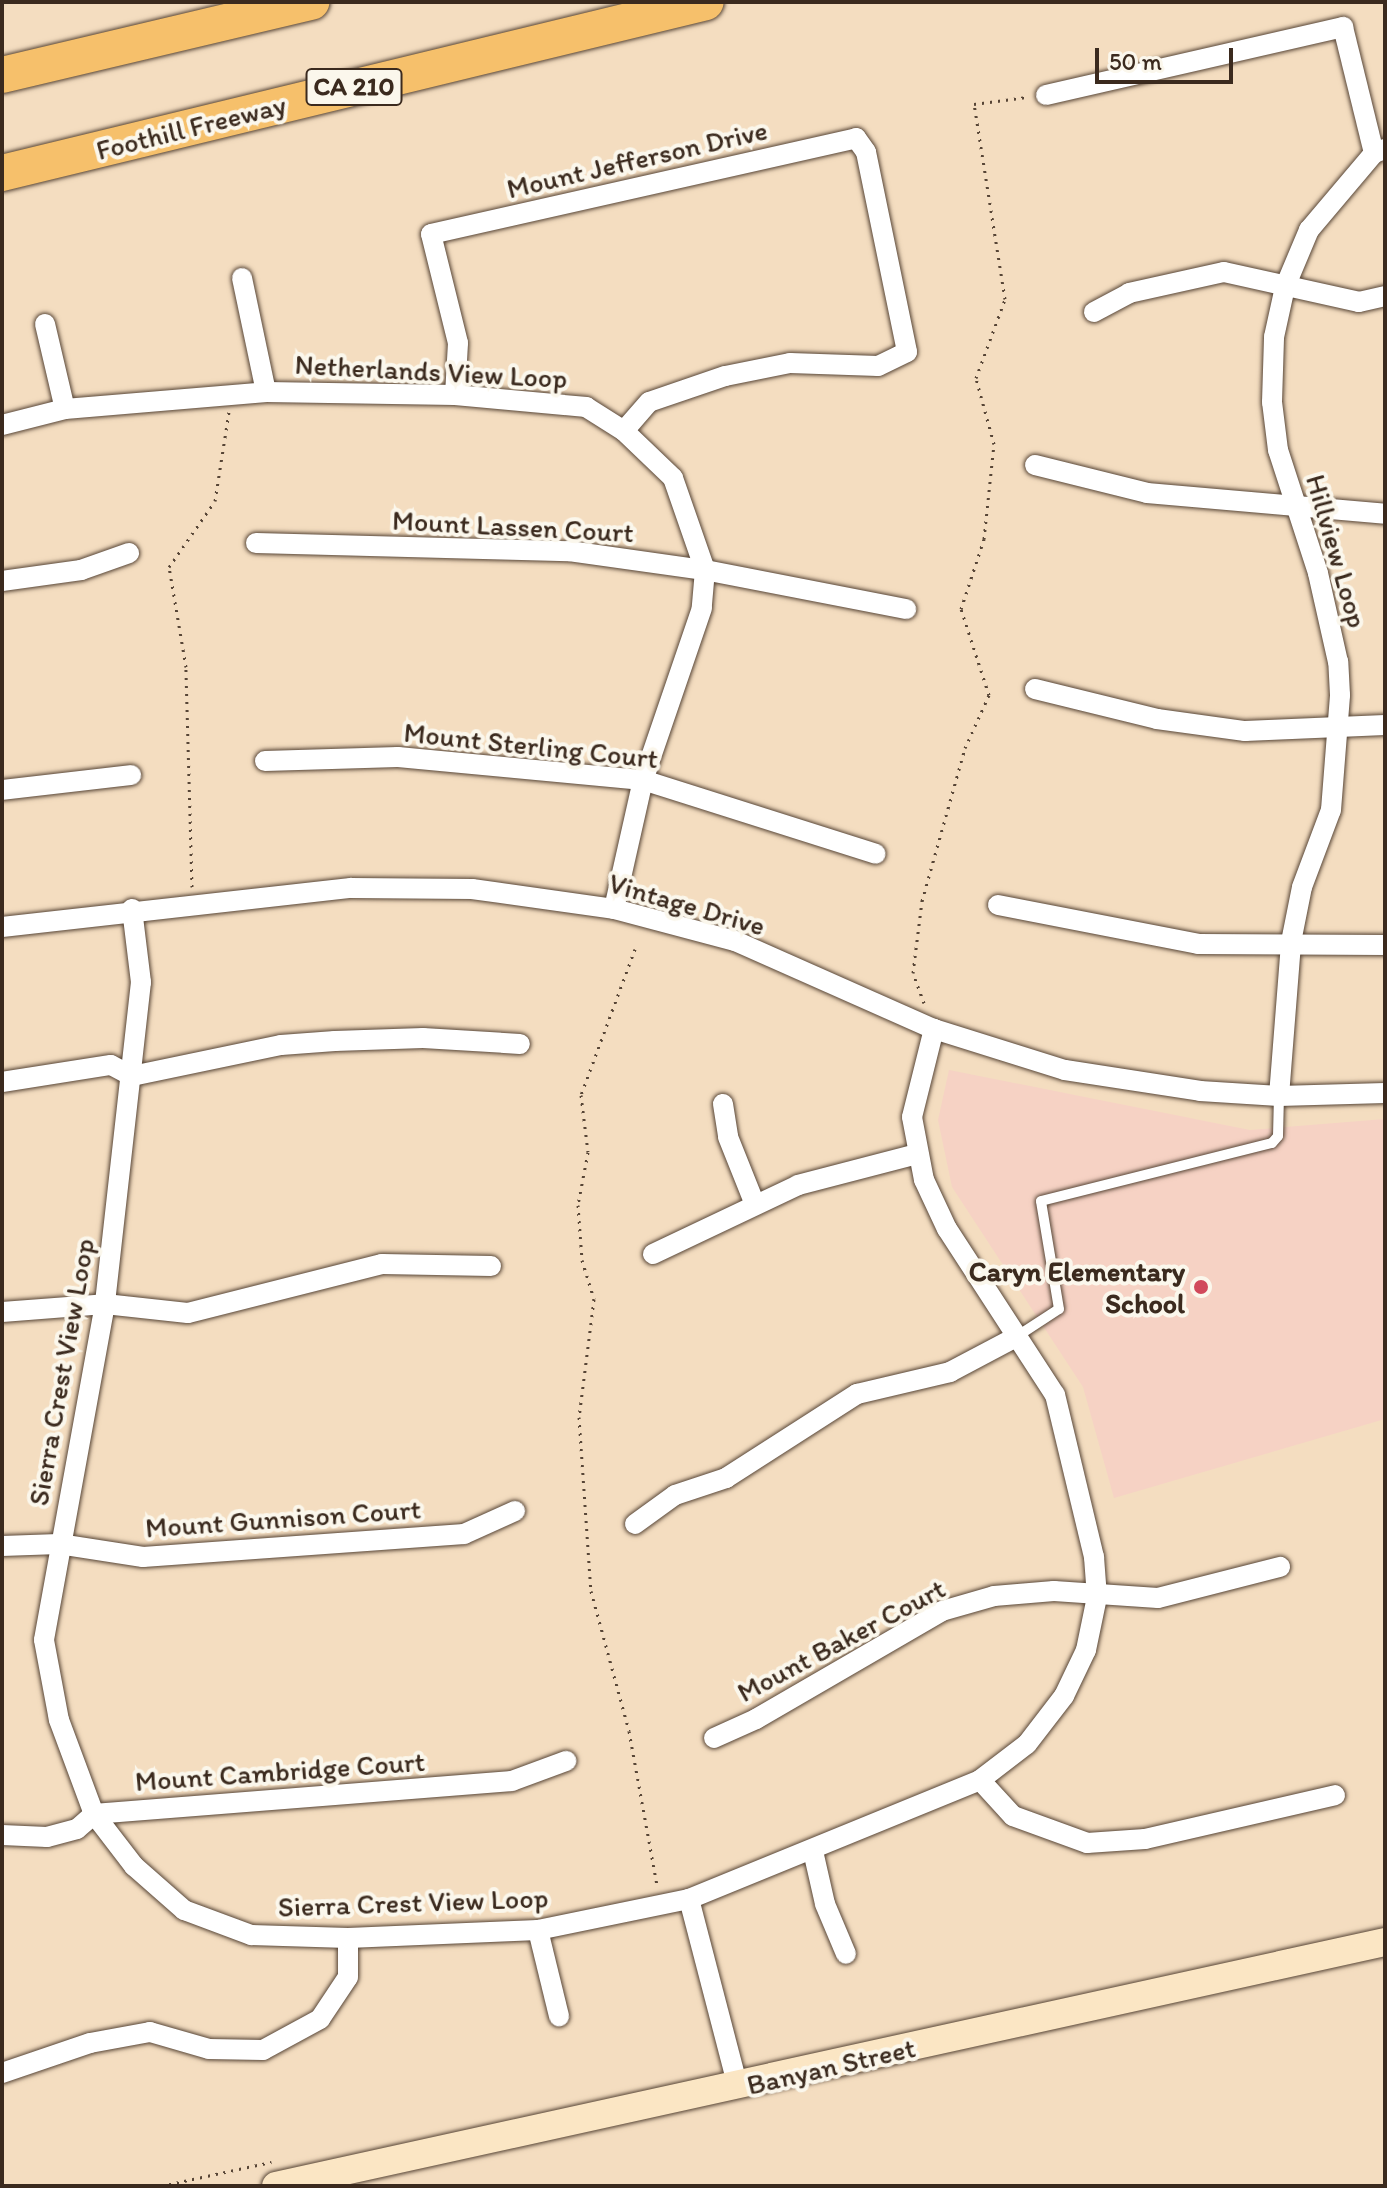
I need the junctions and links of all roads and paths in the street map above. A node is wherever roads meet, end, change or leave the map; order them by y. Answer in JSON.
{"nodes":[{"id":1,"x":312,"y":2,"type":"edge"},
{"id":2,"x":706,"y":2,"type":"edge"},
{"id":3,"x":2,"y":75,"type":"edge"},
{"id":4,"x":1046,"y":95,"type":"joint"},
{"id":5,"x":1379,"y":151,"type":"edge"},
{"id":6,"x":2,"y":173,"type":"edge"},
{"id":7,"x":242,"y":278,"type":"dead end"},
{"id":8,"x":1285,"y":287,"type":"junction"},
{"id":9,"x":1385,"y":296,"type":"edge"},
{"id":10,"x":1094,"y":312,"type":"dead end"},
{"id":11,"x":45,"y":324,"type":"dead end"},
{"id":12,"x":266,"y":392,"type":"junction"},
{"id":13,"x":232,"y":395,"type":"junction"},
{"id":14,"x":455,"y":395,"type":"junction"},
{"id":15,"x":65,"y":409,"type":"junction"},
{"id":16,"x":2,"y":425,"type":"edge"},
{"id":17,"x":624,"y":431,"type":"junction"},
{"id":18,"x":1035,"y":465,"type":"dead end"},
{"id":19,"x":1297,"y":508,"type":"junction"},
{"id":20,"x":1385,"y":514,"type":"edge"},
{"id":21,"x":256,"y":543,"type":"dead end"},
{"id":22,"x":129,"y":553,"type":"dead end"},
{"id":23,"x":705,"y":570,"type":"junction"},
{"id":24,"x":2,"y":581,"type":"edge"},
{"id":25,"x":906,"y":609,"type":"dead end"},
{"id":26,"x":1035,"y":689,"type":"dead end"},
{"id":27,"x":1385,"y":725,"type":"edge"},
{"id":28,"x":1339,"y":726,"type":"junction"},
{"id":29,"x":265,"y":761,"type":"dead end"},
{"id":30,"x":131,"y":775,"type":"dead end"},
{"id":31,"x":643,"y":780,"type":"junction"},
{"id":32,"x":2,"y":790,"type":"edge"},
{"id":33,"x":876,"y":854,"type":"dead end"},
{"id":34,"x":192,"y":903,"type":"junction"},
{"id":35,"x":998,"y":905,"type":"dead end"},
{"id":36,"x":132,"y":909,"type":"junction"},
{"id":37,"x":614,"y":909,"type":"junction"},
{"id":38,"x":2,"y":927,"type":"edge"},
{"id":39,"x":1291,"y":942,"type":"junction"},
{"id":40,"x":1385,"y":945,"type":"edge"},
{"id":41,"x":635,"y":949,"type":"dead end"},
{"id":42,"x":934,"y":1029,"type":"junction"},
{"id":43,"x":520,"y":1044,"type":"dead end"},
{"id":44,"x":132,"y":1076,"type":"junction"},
{"id":45,"x":2,"y":1082,"type":"edge"},
{"id":46,"x":1385,"y":1093,"type":"edge"},
{"id":47,"x":1279,"y":1096,"type":"junction"},
{"id":48,"x":723,"y":1104,"type":"dead end"},
{"id":49,"x":917,"y":1154,"type":"junction"},
{"id":50,"x":754,"y":1202,"type":"junction"},
{"id":51,"x":653,"y":1254,"type":"dead end"},
{"id":52,"x":491,"y":1266,"type":"dead end"},
{"id":53,"x":105,"y":1304,"type":"junction"},
{"id":54,"x":2,"y":1312,"type":"edge"},
{"id":55,"x":1016,"y":1337,"type":"junction"},
{"id":56,"x":515,"y":1511,"type":"dead end"},
{"id":57,"x":635,"y":1524,"type":"dead end"},
{"id":58,"x":59,"y":1544,"type":"junction"},
{"id":59,"x":2,"y":1546,"type":"edge"},
{"id":60,"x":1280,"y":1567,"type":"dead end"},
{"id":61,"x":1097,"y":1597,"type":"junction"},
{"id":62,"x":714,"y":1738,"type":"dead end"},
{"id":63,"x":566,"y":1761,"type":"dead end"},
{"id":64,"x":980,"y":1780,"type":"junction"},
{"id":65,"x":1335,"y":1795,"type":"dead end"},
{"id":66,"x":94,"y":1814,"type":"junction"},
{"id":67,"x":2,"y":1835,"type":"edge"},
{"id":68,"x":813,"y":1851,"type":"junction"},
{"id":69,"x":689,"y":1899,"type":"junction"},
{"id":70,"x":660,"y":1905,"type":"junction"},
{"id":71,"x":538,"y":1930,"type":"junction"},
{"id":72,"x":348,"y":1938,"type":"junction"},
{"id":73,"x":1385,"y":1942,"type":"edge"},
{"id":74,"x":846,"y":1954,"type":"dead end"},
{"id":75,"x":559,"y":2016,"type":"dead end"},
{"id":76,"x":2,"y":2073,"type":"edge"},
{"id":77,"x":738,"y":2087,"type":"junction"},
{"id":78,"x":276,"y":2186,"type":"edge"}],
"edges":[{"from":1,"to":3,"type":"highway"},
{"from":2,"to":6,"type":"highway","name":"Foothill Freeway","number":"CA 210"},
{"from":4,"to":5,"type":"street"},
{"from":4,"to":42,"type":"path"},
{"from":5,"to":8,"type":"street","name":"Hillview Loop"},
{"from":7,"to":12,"type":"street"},
{"from":8,"to":9,"type":"street"},
{"from":8,"to":10,"type":"street"},
{"from":8,"to":19,"type":"street","name":"Hillview Loop"},
{"from":11,"to":15,"type":"street"},
{"from":12,"to":13,"type":"street","name":"Netherlands View Loop"},
{"from":12,"to":14,"type":"street","name":"Netherlands View Loop"},
{"from":13,"to":15,"type":"street","name":"Netherlands View Loop"},
{"from":13,"to":34,"type":"path"},
{"from":14,"to":17,"type":"street","name":"Netherlands View Loop"},
{"from":14,"to":17,"type":"street","name":"Mount Jefferson Drive"},
{"from":15,"to":16,"type":"street","name":"Netherlands View Loop"},
{"from":17,"to":23,"type":"street","name":"Netherlands View Loop"},
{"from":18,"to":19,"type":"street"},
{"from":19,"to":20,"type":"street"},
{"from":19,"to":28,"type":"street","name":"Hillview Loop"},
{"from":21,"to":23,"type":"street","name":"Mount Lassen Court"},
{"from":22,"to":24,"type":"street"},
{"from":23,"to":25,"type":"street","name":"Mount Lassen Court"},
{"from":23,"to":31,"type":"street","name":"Netherlands View Loop"},
{"from":26,"to":28,"type":"street"},
{"from":27,"to":28,"type":"street"},
{"from":28,"to":39,"type":"street","name":"Hillview Loop"},
{"from":29,"to":31,"type":"street","name":"Mount Sterling Court"},
{"from":30,"to":32,"type":"street"},
{"from":31,"to":33,"type":"street","name":"Mount Sterling Court"},
{"from":31,"to":37,"type":"street","name":"Netherlands View Loop"},
{"from":34,"to":36,"type":"street","name":"Vintage Drive"},
{"from":34,"to":37,"type":"street","name":"Vintage Drive"},
{"from":35,"to":39,"type":"street"},
{"from":36,"to":38,"type":"street","name":"Vintage Drive"},
{"from":36,"to":44,"type":"street","name":"Sierra Crest View Loop"},
{"from":37,"to":42,"type":"street","name":"Vintage Drive"},
{"from":39,"to":40,"type":"street"},
{"from":39,"to":47,"type":"street","name":"Hillview Loop"},
{"from":41,"to":70,"type":"path"},
{"from":42,"to":47,"type":"street","name":"Vintage Drive"},
{"from":42,"to":49,"type":"street","name":"Sierra Crest View Loop"},
{"from":43,"to":44,"type":"street"},
{"from":44,"to":45,"type":"street"},
{"from":44,"to":53,"type":"street","name":"Sierra Crest View Loop"},
{"from":46,"to":47,"type":"street","name":"Vintage Drive"},
{"from":47,"to":55,"type":"lane"},
{"from":48,"to":50,"type":"street"},
{"from":49,"to":50,"type":"street"},
{"from":49,"to":55,"type":"street","name":"Sierra Crest View Loop"},
{"from":50,"to":51,"type":"street"},
{"from":52,"to":53,"type":"street"},
{"from":53,"to":54,"type":"street"},
{"from":53,"to":58,"type":"street","name":"Sierra Crest View Loop"},
{"from":55,"to":57,"type":"street"},
{"from":55,"to":61,"type":"street","name":"Sierra Crest View Loop"},
{"from":56,"to":58,"type":"street","name":"Mount Gunnison Court"},
{"from":58,"to":59,"type":"street","name":"Mount Gunnison Court"},
{"from":58,"to":66,"type":"street","name":"Sierra Crest View Loop"},
{"from":60,"to":61,"type":"street","name":"Mount Baker Court"},
{"from":61,"to":62,"type":"street","name":"Mount Baker Court"},
{"from":61,"to":64,"type":"street","name":"Sierra Crest View Loop"},
{"from":63,"to":66,"type":"street","name":"Mount Cambridge Court"},
{"from":64,"to":65,"type":"street"},
{"from":64,"to":68,"type":"street","name":"Sierra Crest View Loop"},
{"from":66,"to":67,"type":"street","name":"Mount Cambridge Court"},
{"from":66,"to":72,"type":"street","name":"Sierra Crest View Loop"},
{"from":68,"to":69,"type":"street","name":"Sierra Crest View Loop"},
{"from":68,"to":74,"type":"street"},
{"from":69,"to":70,"type":"street","name":"Sierra Crest View Loop"},
{"from":69,"to":77,"type":"street"},
{"from":70,"to":71,"type":"street","name":"Sierra Crest View Loop"},
{"from":71,"to":72,"type":"street","name":"Sierra Crest View Loop"},
{"from":71,"to":75,"type":"street"},
{"from":72,"to":76,"type":"street"},
{"from":73,"to":77,"type":"main road","name":"Banyan Street"},
{"from":77,"to":78,"type":"main road","name":"Banyan Street"}]}
